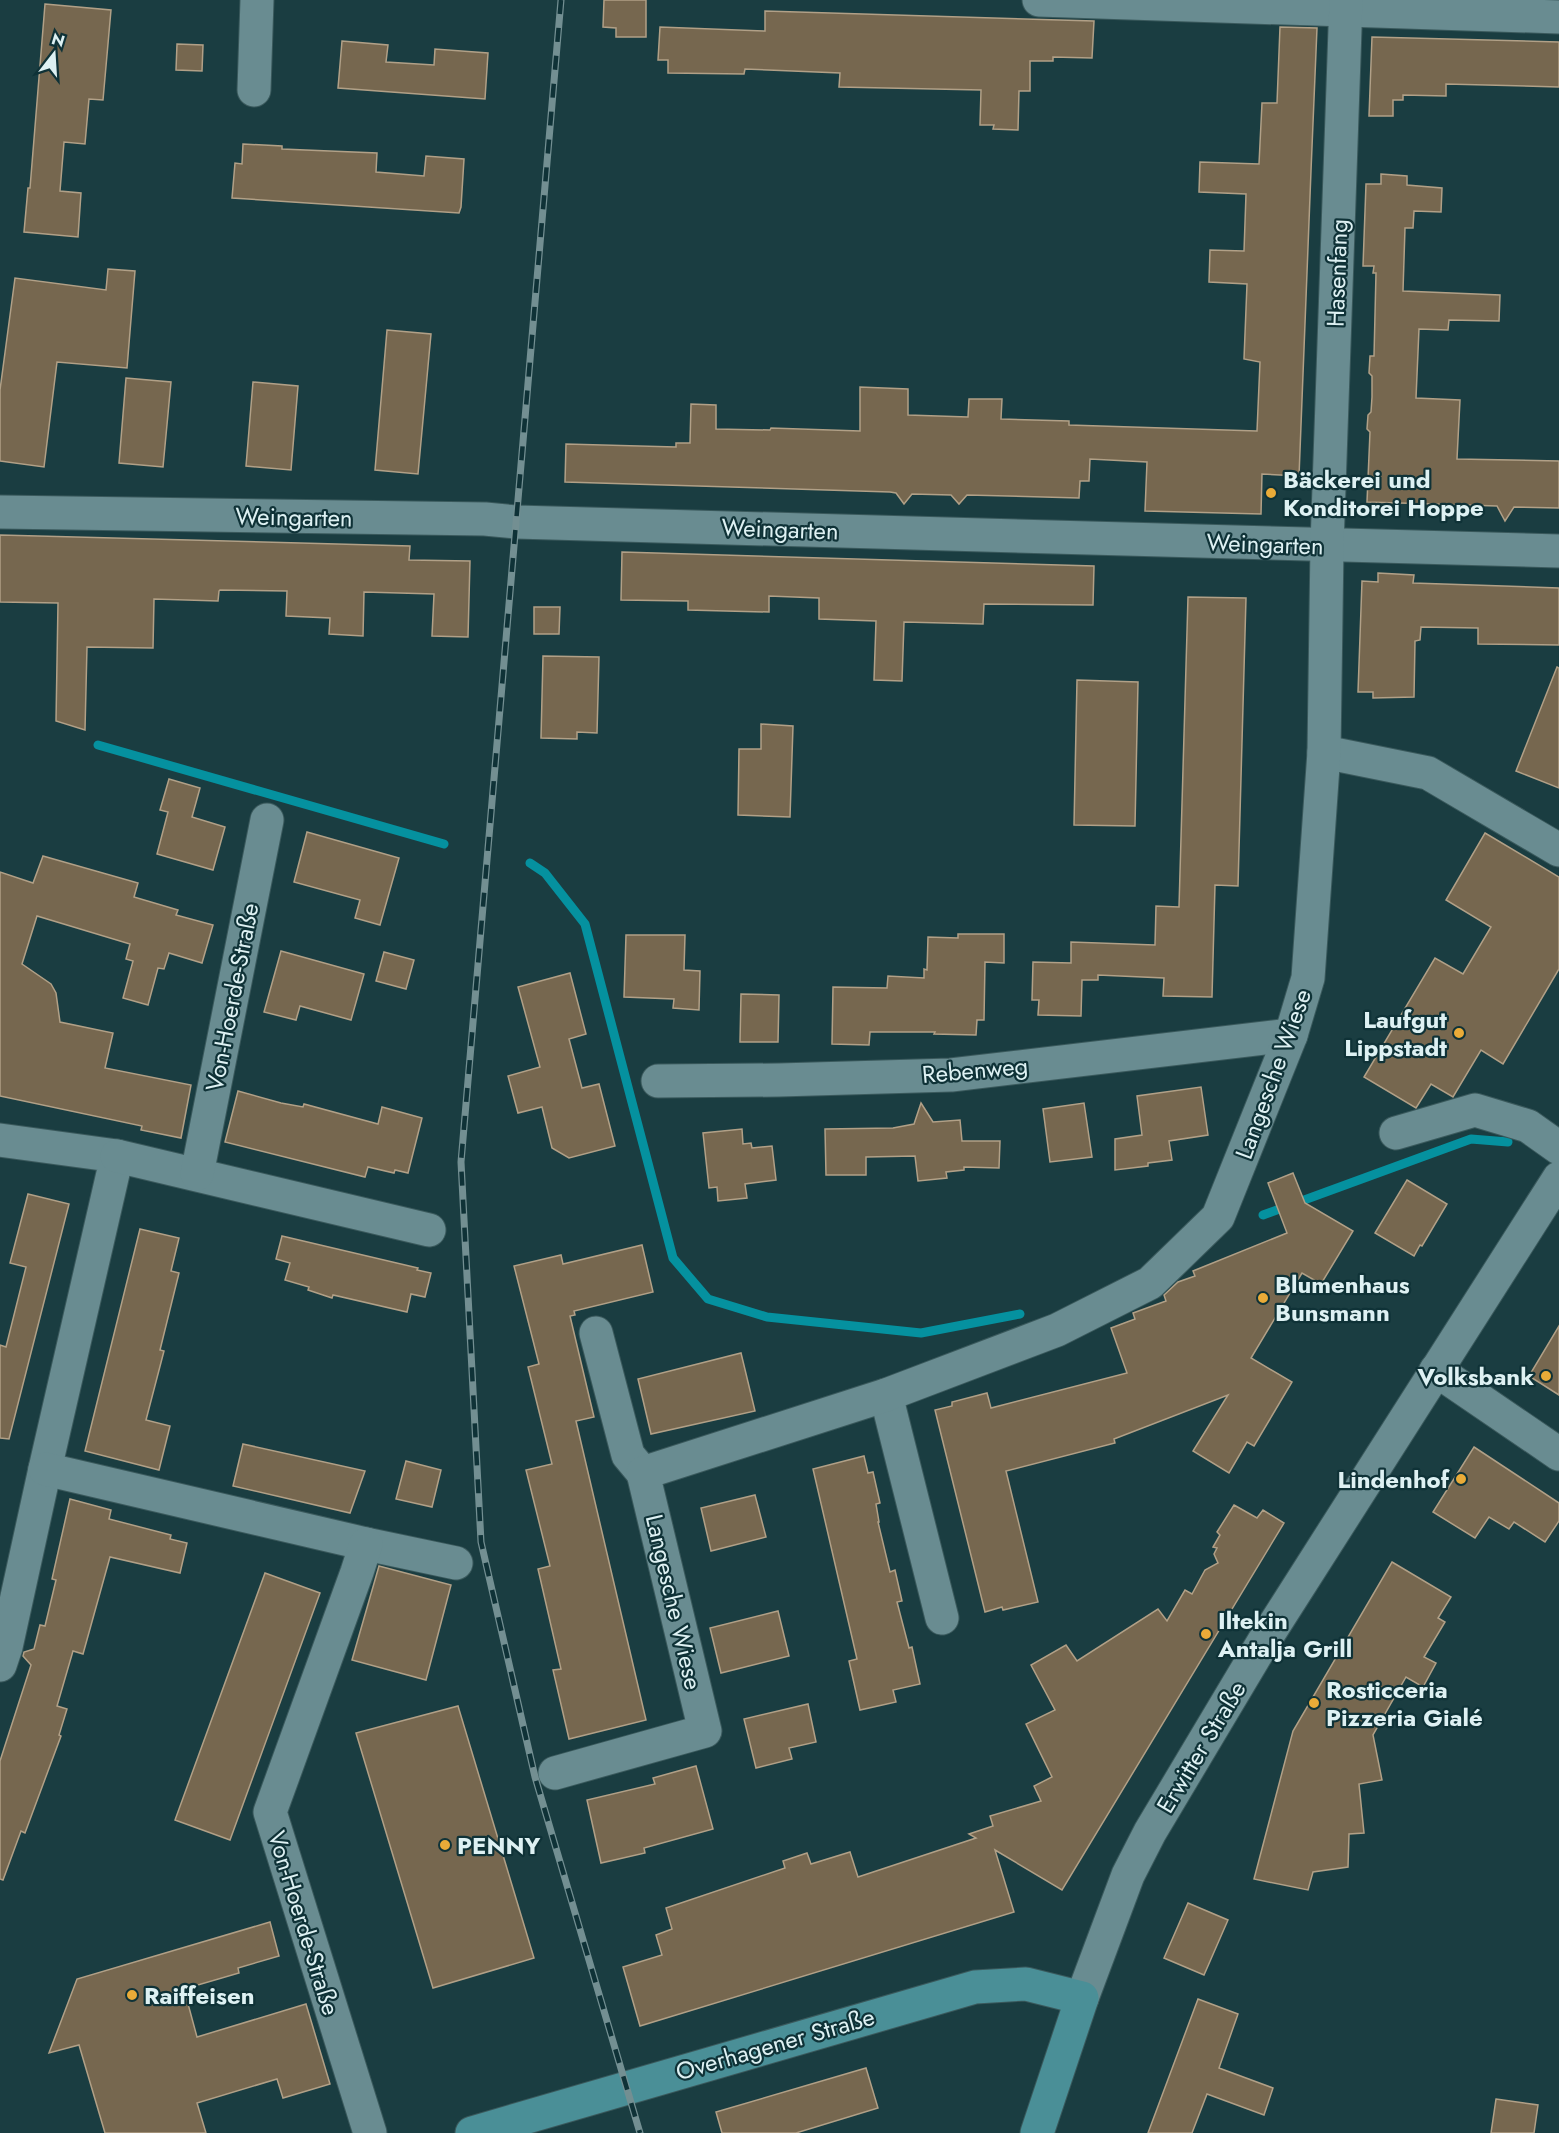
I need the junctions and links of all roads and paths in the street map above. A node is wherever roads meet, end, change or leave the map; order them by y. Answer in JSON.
{"nodes":[{"id":1,"x":257,"y":0,"type":"edge"},
{"id":2,"x":1039,"y":0,"type":"edge"},
{"id":3,"x":1346,"y":5,"type":"edge"},
{"id":4,"x":1559,"y":17,"type":"edge"},
{"id":5,"x":254,"y":90,"type":"dead end"},
{"id":6,"x":0,"y":512,"type":"edge"},
{"id":7,"x":1327,"y":545,"type":"junction"},
{"id":8,"x":1559,"y":551,"type":"edge"},
{"id":9,"x":1324,"y":752,"type":"junction"},
{"id":10,"x":267,"y":820,"type":"dead end"},
{"id":11,"x":1559,"y":850,"type":"edge"},
{"id":12,"x":1291,"y":1035,"type":"junction"},
{"id":13,"x":658,"y":1081,"type":"dead end"},
{"id":14,"x":1396,"y":1133,"type":"dead end"},
{"id":15,"x":0,"y":1140,"type":"edge"},
{"id":16,"x":1559,"y":1148,"type":"edge"},
{"id":17,"x":117,"y":1156,"type":"junction"},
{"id":18,"x":197,"y":1174,"type":"junction"},
{"id":19,"x":1559,"y":1178,"type":"edge"},
{"id":20,"x":429,"y":1230,"type":"dead end"},
{"id":21,"x":596,"y":1333,"type":"dead end"},
{"id":22,"x":1437,"y":1370,"type":"junction"},
{"id":23,"x":886,"y":1395,"type":"junction"},
{"id":24,"x":1559,"y":1454,"type":"edge"},
{"id":25,"x":45,"y":1469,"type":"junction"},
{"id":26,"x":643,"y":1473,"type":"junction"},
{"id":27,"x":366,"y":1544,"type":"junction"},
{"id":28,"x":456,"y":1563,"type":"dead end"},
{"id":29,"x":942,"y":1618,"type":"dead end"},
{"id":30,"x":0,"y":1665,"type":"edge"},
{"id":31,"x":555,"y":1773,"type":"dead end"},
{"id":32,"x":1082,"y":1998,"type":"junction"},
{"id":33,"x":370,"y":2133,"type":"edge"},
{"id":34,"x":472,"y":2133,"type":"edge"},
{"id":35,"x":1037,"y":2133,"type":"edge"}],
"edges":[{"from":1,"to":5,"type":"street"},
{"from":2,"to":3,"type":"street"},
{"from":3,"to":4,"type":"street"},
{"from":3,"to":7,"type":"street","name":"Hasenfang"},
{"from":6,"to":7,"type":"street","name":"Weingarten"},
{"from":7,"to":8,"type":"street","name":"Weingarten"},
{"from":7,"to":9,"type":"street","name":"Langesche Wiese"},
{"from":9,"to":11,"type":"street"},
{"from":9,"to":12,"type":"street","name":"Langesche Wiese"},
{"from":10,"to":18,"type":"street","name":"Von-Hoerde-Straße"},
{"from":12,"to":13,"type":"street","name":"Rebenweg"},
{"from":12,"to":23,"type":"street","name":"Langesche Wiese"},
{"from":14,"to":16,"type":"street"},
{"from":15,"to":17,"type":"street"},
{"from":17,"to":18,"type":"street"},
{"from":17,"to":25,"type":"street"},
{"from":18,"to":20,"type":"street"},
{"from":19,"to":22,"type":"street","name":"Erwitter Straße"},
{"from":21,"to":26,"type":"street","name":"Langesche Wiese"},
{"from":22,"to":24,"type":"street"},
{"from":22,"to":32,"type":"street","name":"Erwitter Straße"},
{"from":23,"to":26,"type":"street","name":"Langesche Wiese"},
{"from":23,"to":29,"type":"street"},
{"from":25,"to":27,"type":"street"},
{"from":25,"to":30,"type":"street"},
{"from":26,"to":31,"type":"street","name":"Langesche Wiese"},
{"from":27,"to":28,"type":"street"},
{"from":27,"to":33,"type":"street","name":"Von-Hoerde-Straße"},
{"from":32,"to":34,"type":"main road","name":"Overhagener Straße"},
{"from":32,"to":35,"type":"main road","name":"Erwitter Straße"}]}
